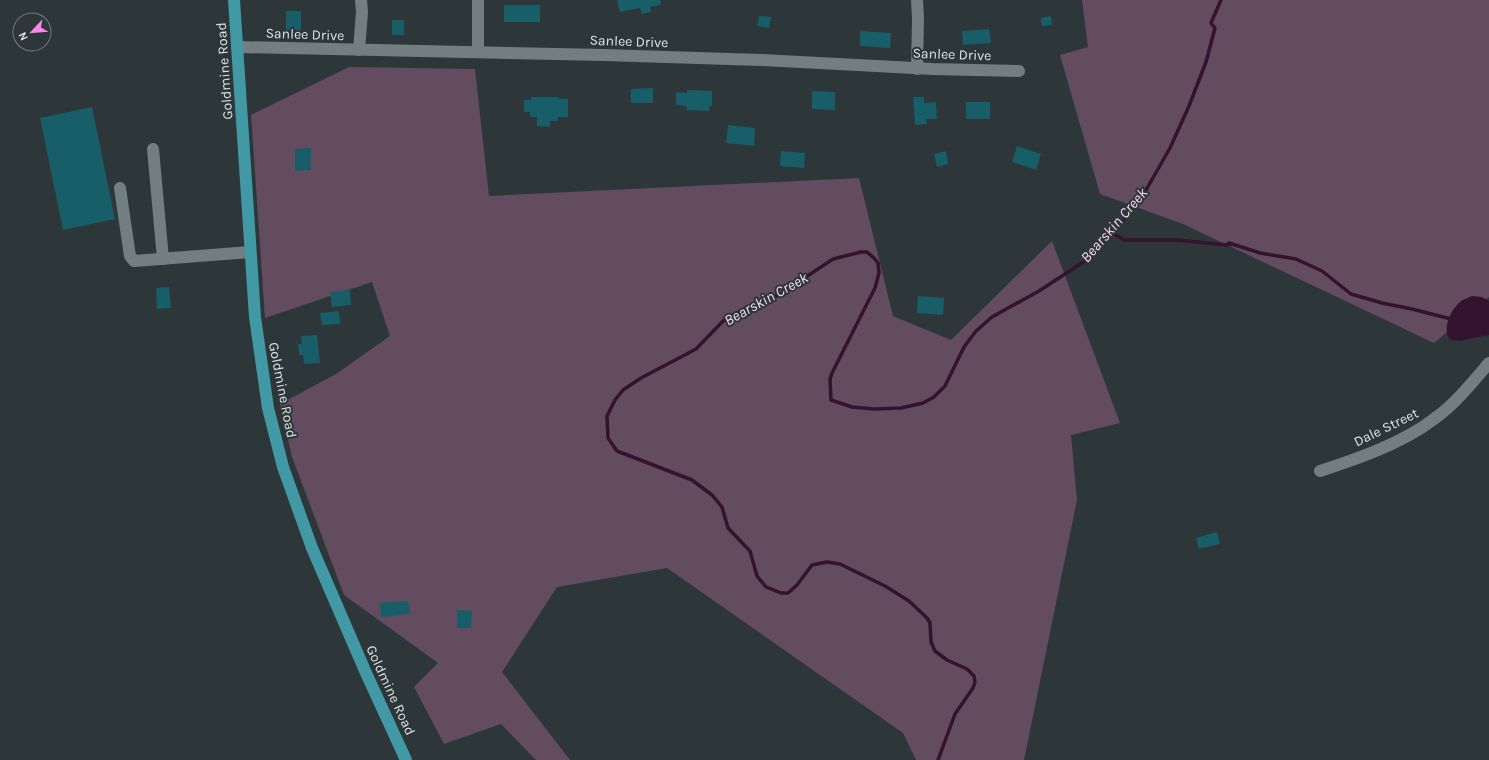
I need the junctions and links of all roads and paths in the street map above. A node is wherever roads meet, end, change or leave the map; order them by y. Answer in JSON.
{"nodes":[{"id":1,"x":234,"y":0,"type":"edge"},
{"id":2,"x":361,"y":0,"type":"edge"},
{"id":3,"x":478,"y":0,"type":"edge"},
{"id":4,"x":917,"y":0,"type":"edge"},
{"id":5,"x":237,"y":47,"type":"junction"},
{"id":6,"x":359,"y":50,"type":"junction"},
{"id":7,"x":478,"y":52,"type":"junction"},
{"id":8,"x":917,"y":69,"type":"junction"},
{"id":9,"x":1019,"y":71,"type":"dead end"},
{"id":10,"x":153,"y":149,"type":"dead end"},
{"id":11,"x":120,"y":188,"type":"dead end"},
{"id":12,"x":250,"y":252,"type":"junction"},
{"id":13,"x":163,"y":259,"type":"junction"},
{"id":14,"x":1489,"y":363,"type":"edge"},
{"id":15,"x":1320,"y":471,"type":"dead end"},
{"id":16,"x":406,"y":760,"type":"edge"}],
"edges":[{"from":1,"to":5,"type":"main road","name":"Goldmine Road"},
{"from":2,"to":6,"type":"street"},
{"from":3,"to":7,"type":"street"},
{"from":4,"to":8,"type":"street"},
{"from":5,"to":6,"type":"street","name":"Sanlee Drive"},
{"from":5,"to":12,"type":"main road","name":"Goldmine Road"},
{"from":6,"to":7,"type":"street","name":"Sanlee Drive"},
{"from":7,"to":8,"type":"street","name":"Sanlee Drive"},
{"from":8,"to":9,"type":"street","name":"Sanlee Drive"},
{"from":10,"to":13,"type":"street"},
{"from":11,"to":13,"type":"street"},
{"from":12,"to":13,"type":"street"},
{"from":12,"to":16,"type":"main road","name":"Goldmine Road"},
{"from":14,"to":15,"type":"street","name":"Dale Street"}]}
